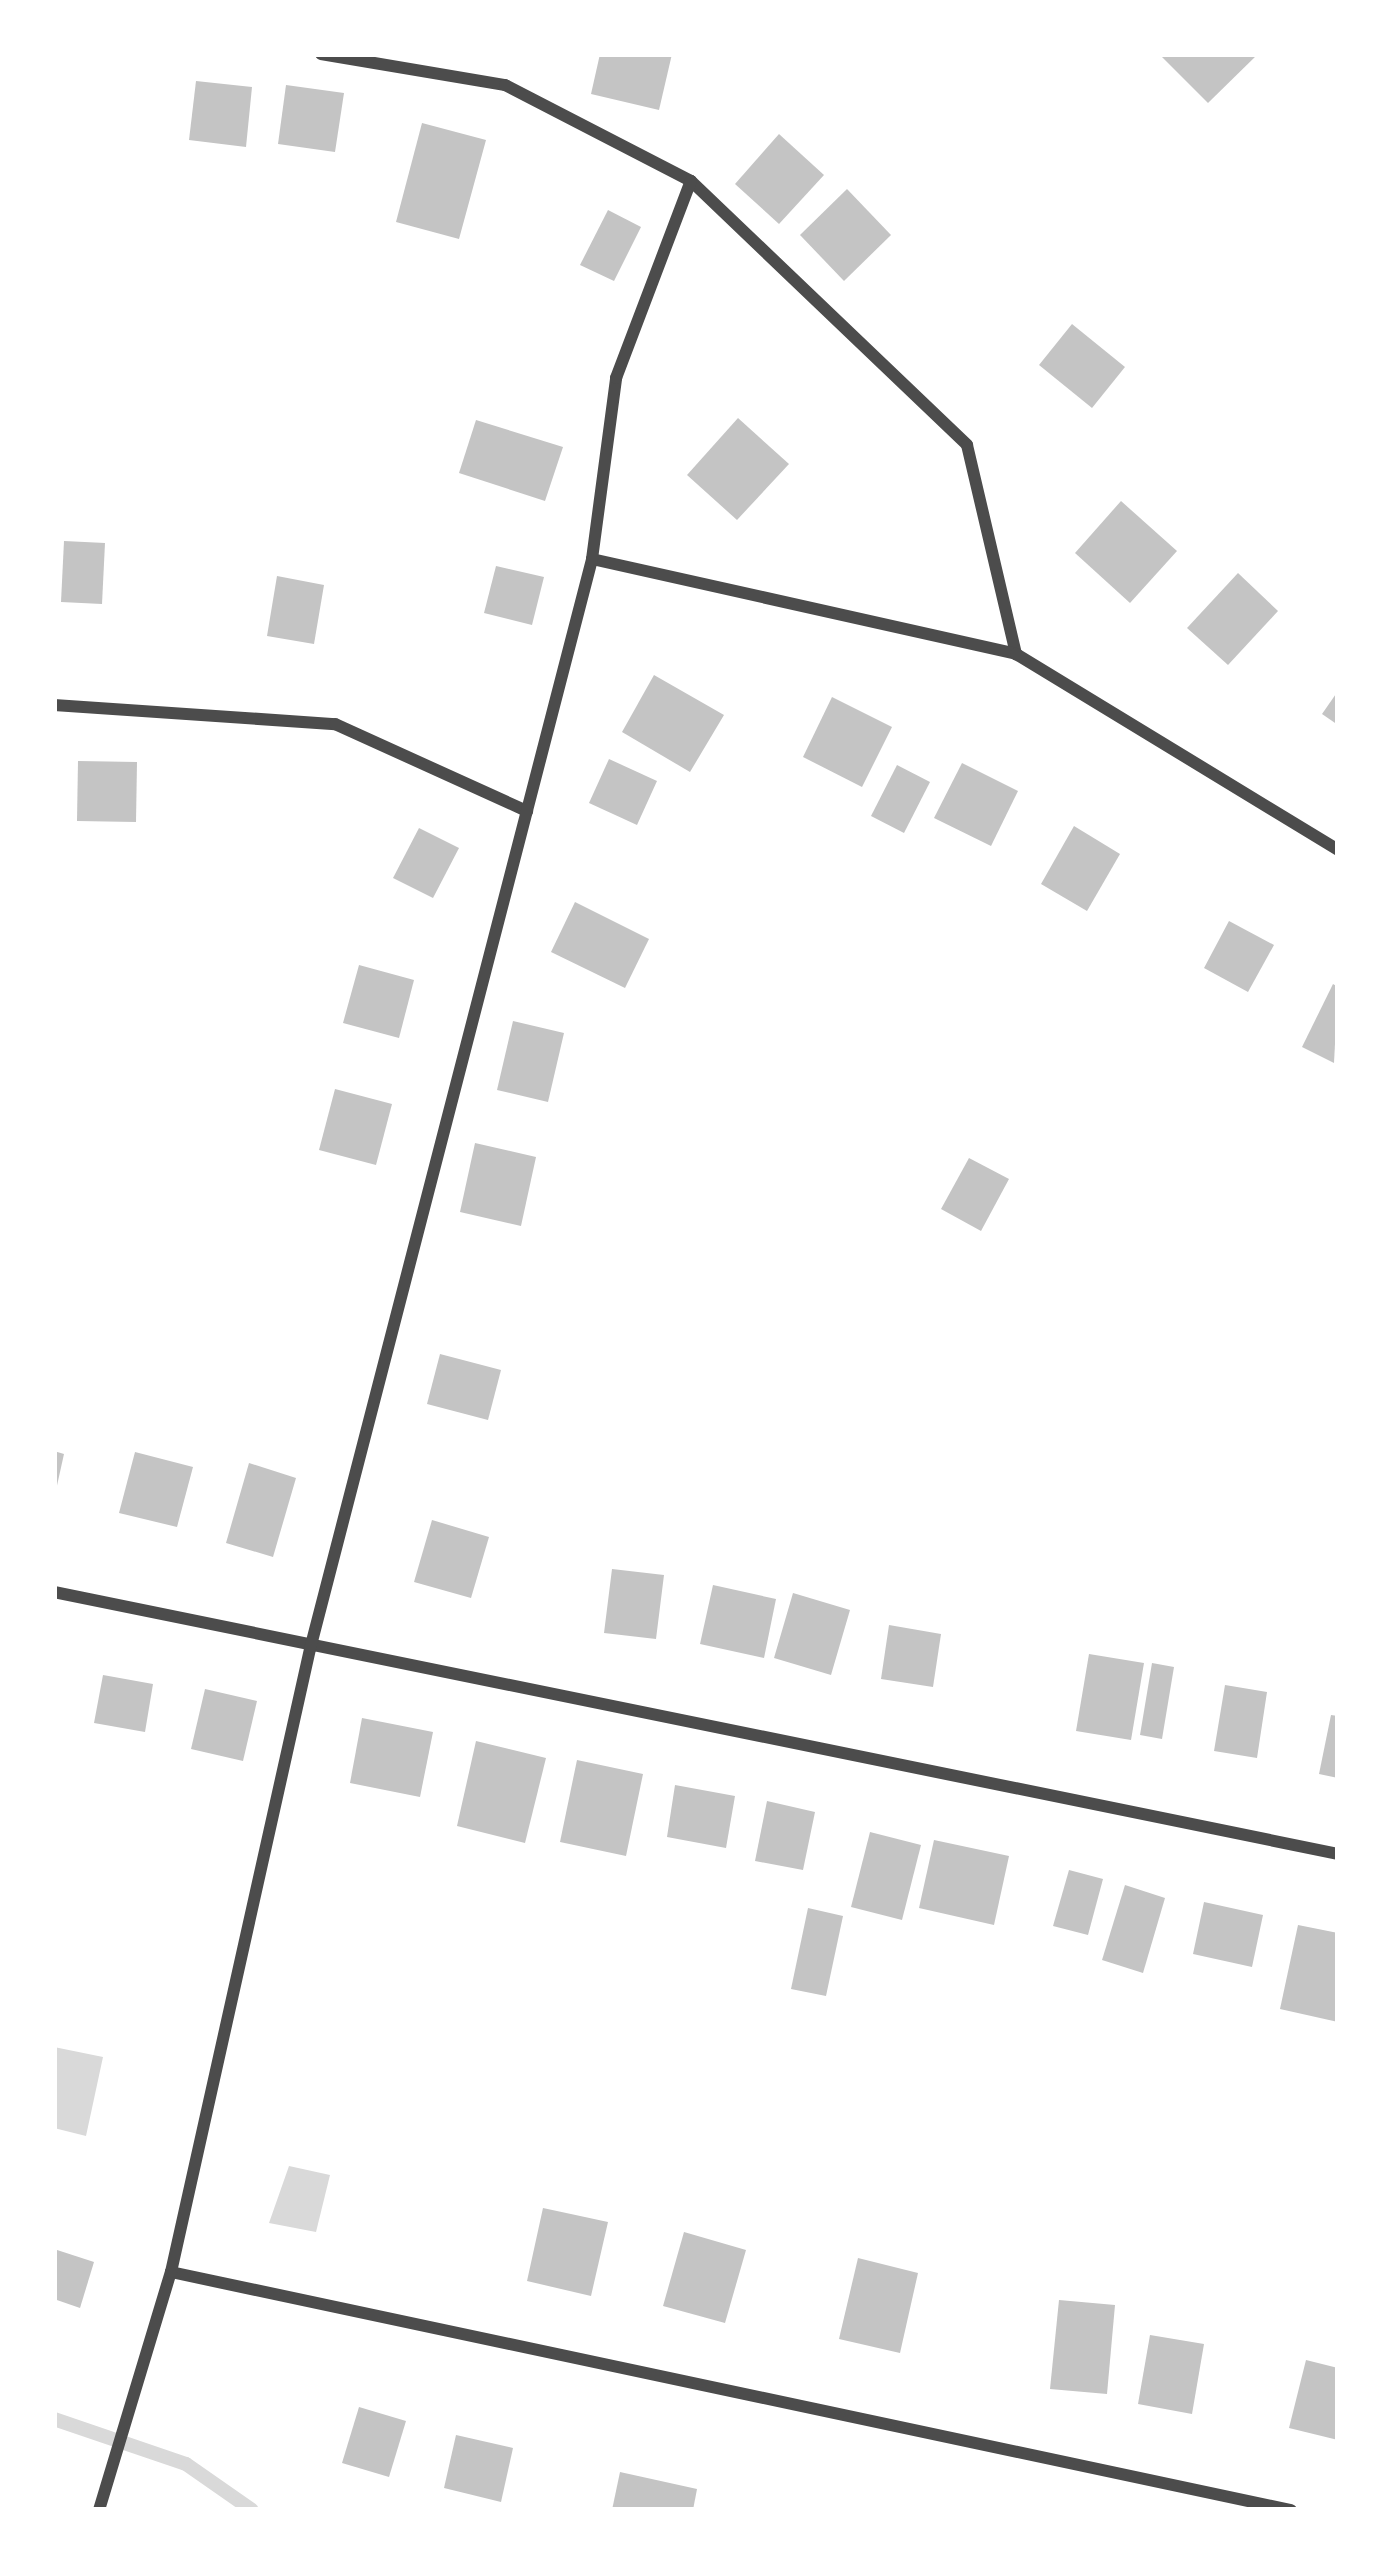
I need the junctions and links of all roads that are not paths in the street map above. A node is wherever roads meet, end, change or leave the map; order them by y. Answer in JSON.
{"nodes":[{"id":1,"x":321,"y":54,"type":"edge"},
{"id":2,"x":691,"y":181,"type":"junction"},
{"id":3,"x":592,"y":559,"type":"junction"},
{"id":4,"x":1016,"y":654,"type":"junction"},
{"id":5,"x":54,"y":705,"type":"edge"},
{"id":6,"x":527,"y":811,"type":"junction"},
{"id":7,"x":1338,"y":850,"type":"edge"},
{"id":8,"x":54,"y":1592,"type":"edge"},
{"id":9,"x":310,"y":1649,"type":"junction"},
{"id":10,"x":1338,"y":1854,"type":"edge"},
{"id":11,"x":172,"y":2272,"type":"junction"},
{"id":12,"x":99,"y":2510,"type":"edge"},
{"id":13,"x":1291,"y":2510,"type":"edge"}],
"edges":[{"from":1,"to":2,"type":"street"},
{"from":2,"to":3,"type":"street"},
{"from":2,"to":4,"type":"street"},
{"from":3,"to":4,"type":"street"},
{"from":3,"to":6,"type":"street"},
{"from":4,"to":7,"type":"street"},
{"from":5,"to":6,"type":"street"},
{"from":6,"to":9,"type":"street"},
{"from":8,"to":9,"type":"street"},
{"from":9,"to":10,"type":"street"},
{"from":9,"to":11,"type":"street"},
{"from":11,"to":12,"type":"street"},
{"from":11,"to":13,"type":"street"}]}
